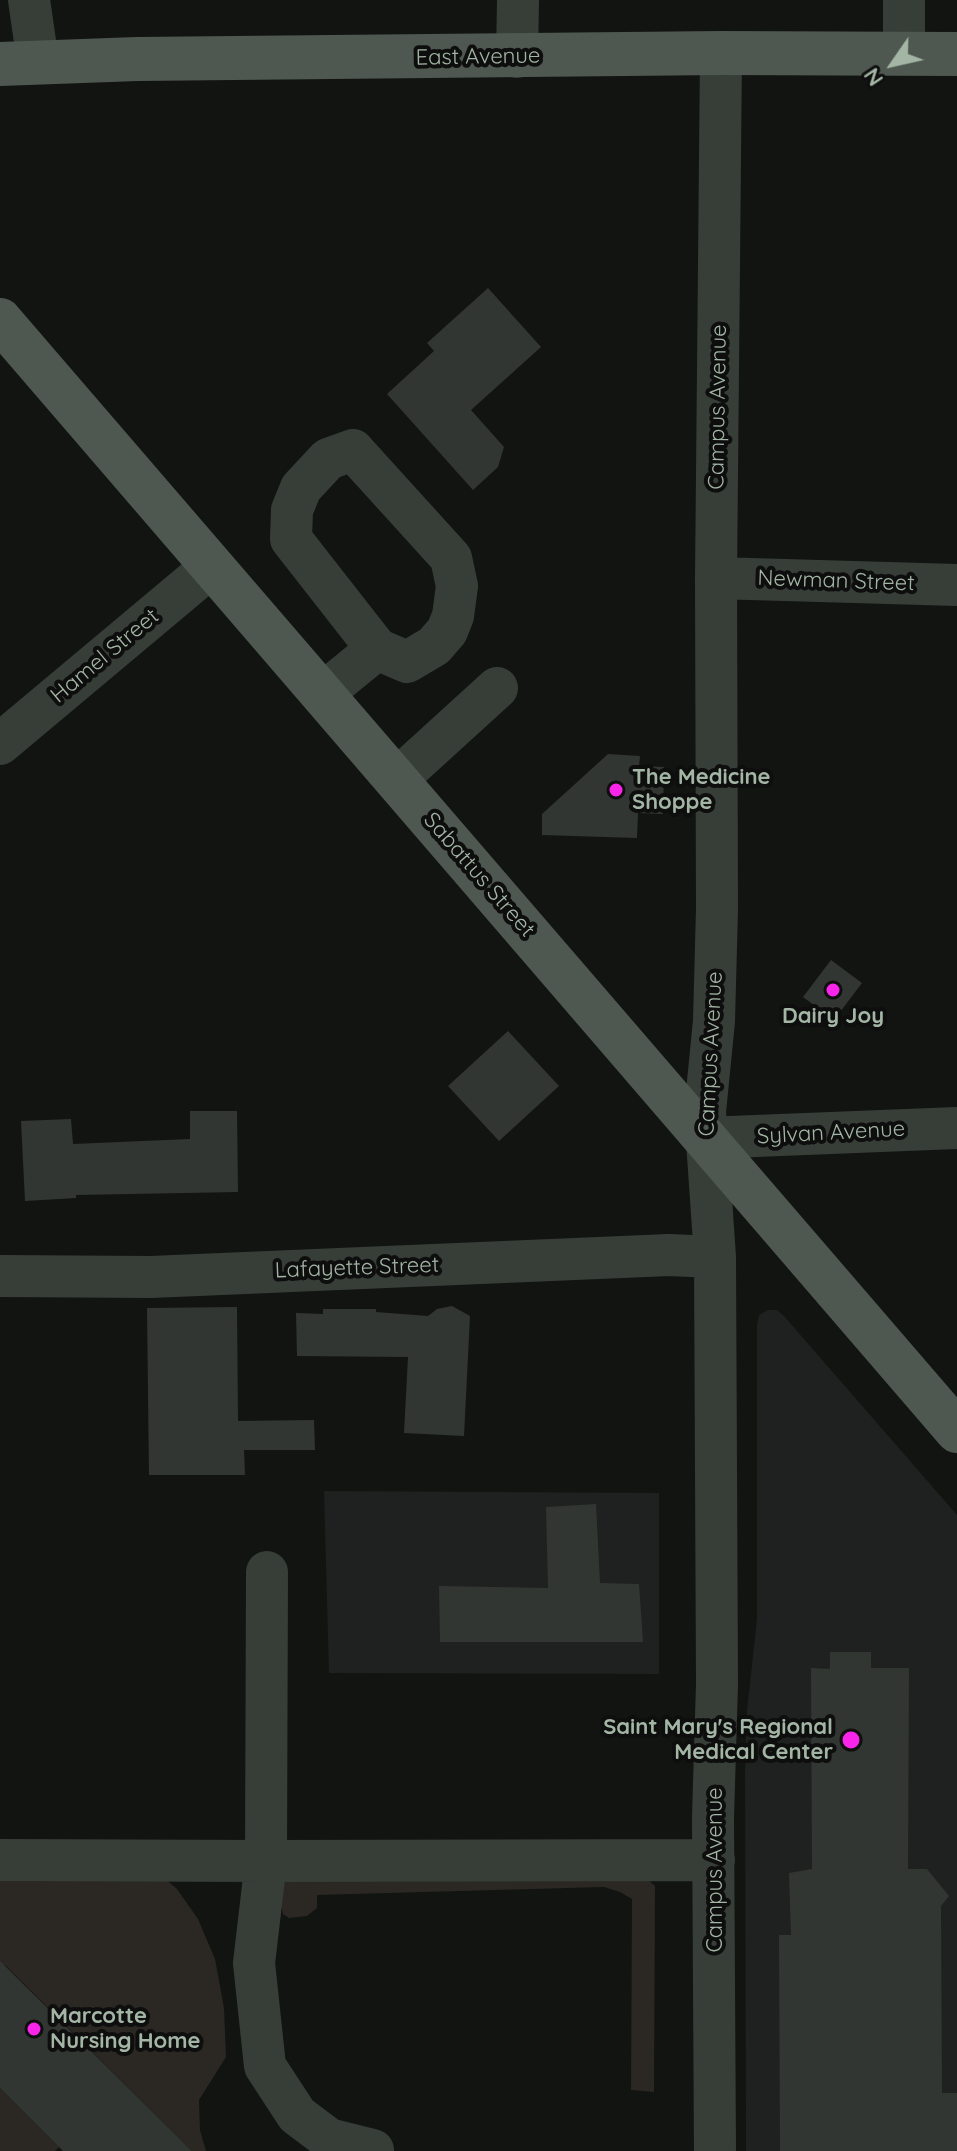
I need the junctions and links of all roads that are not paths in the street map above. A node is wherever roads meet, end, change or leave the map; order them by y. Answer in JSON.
{"nodes":[{"id":1,"x":29,"y":0,"type":"edge"},
{"id":2,"x":518,"y":0,"type":"edge"},
{"id":3,"x":904,"y":0,"type":"edge"},
{"id":4,"x":721,"y":53,"type":"junction"},
{"id":5,"x":904,"y":54,"type":"junction"},
{"id":6,"x":957,"y":54,"type":"edge"},
{"id":7,"x":517,"y":57,"type":"junction"},
{"id":8,"x":19,"y":63,"type":"edge"},
{"id":9,"x":0,"y":320,"type":"edge"},
{"id":10,"x":211,"y":567,"type":"junction"},
{"id":11,"x":716,"y":578,"type":"junction"},
{"id":12,"x":957,"y":585,"type":"edge"},
{"id":13,"x":392,"y":655,"type":"junction"},
{"id":14,"x":497,"y":688,"type":"dead end"},
{"id":15,"x":322,"y":694,"type":"junction"},
{"id":16,"x":0,"y":744,"type":"edge"},
{"id":17,"x":396,"y":780,"type":"junction"},
{"id":18,"x":957,"y":1128,"type":"edge"},
{"id":19,"x":705,"y":1138,"type":"junction"},
{"id":20,"x":715,"y":1257,"type":"junction"},
{"id":21,"x":0,"y":1276,"type":"edge"},
{"id":22,"x":957,"y":1431,"type":"edge"},
{"id":23,"x":267,"y":1572,"type":"dead end"},
{"id":24,"x":0,"y":1860,"type":"edge"},
{"id":25,"x":714,"y":1860,"type":"junction"},
{"id":26,"x":266,"y":1861,"type":"junction"},
{"id":27,"x":373,"y":2150,"type":"edge"},
{"id":28,"x":715,"y":2151,"type":"edge"}],
"edges":[{"from":1,"to":8,"type":"street"},
{"from":2,"to":7,"type":"street"},
{"from":3,"to":5,"type":"street"},
{"from":4,"to":5,"type":"main road","name":"East Avenue"},
{"from":4,"to":7,"type":"main road","name":"East Avenue"},
{"from":4,"to":11,"type":"street","name":"Campus Avenue"},
{"from":5,"to":6,"type":"main road","name":"East Avenue"},
{"from":7,"to":8,"type":"main road","name":"East Avenue"},
{"from":9,"to":10,"type":"main road","name":"Sabattus Street"},
{"from":10,"to":15,"type":"main road","name":"Sabattus Street"},
{"from":10,"to":16,"type":"street","name":"Hamel Street"},
{"from":11,"to":12,"type":"street","name":"Newman Street"},
{"from":11,"to":19,"type":"street","name":"Campus Avenue"},
{"from":13,"to":13,"type":"street"},
{"from":13,"to":15,"type":"street"},
{"from":14,"to":17,"type":"street"},
{"from":15,"to":17,"type":"main road","name":"Sabattus Street"},
{"from":17,"to":19,"type":"main road","name":"Sabattus Street"},
{"from":18,"to":19,"type":"street","name":"Sylvan Avenue"},
{"from":19,"to":20,"type":"street","name":"Campus Avenue"},
{"from":19,"to":22,"type":"main road","name":"Sabattus Street"},
{"from":20,"to":21,"type":"street","name":"Lafayette Street"},
{"from":20,"to":25,"type":"street","name":"Campus Avenue"},
{"from":23,"to":26,"type":"street"},
{"from":24,"to":26,"type":"street"},
{"from":25,"to":26,"type":"street"},
{"from":25,"to":28,"type":"street","name":"Campus Avenue"},
{"from":26,"to":27,"type":"street"}]}
